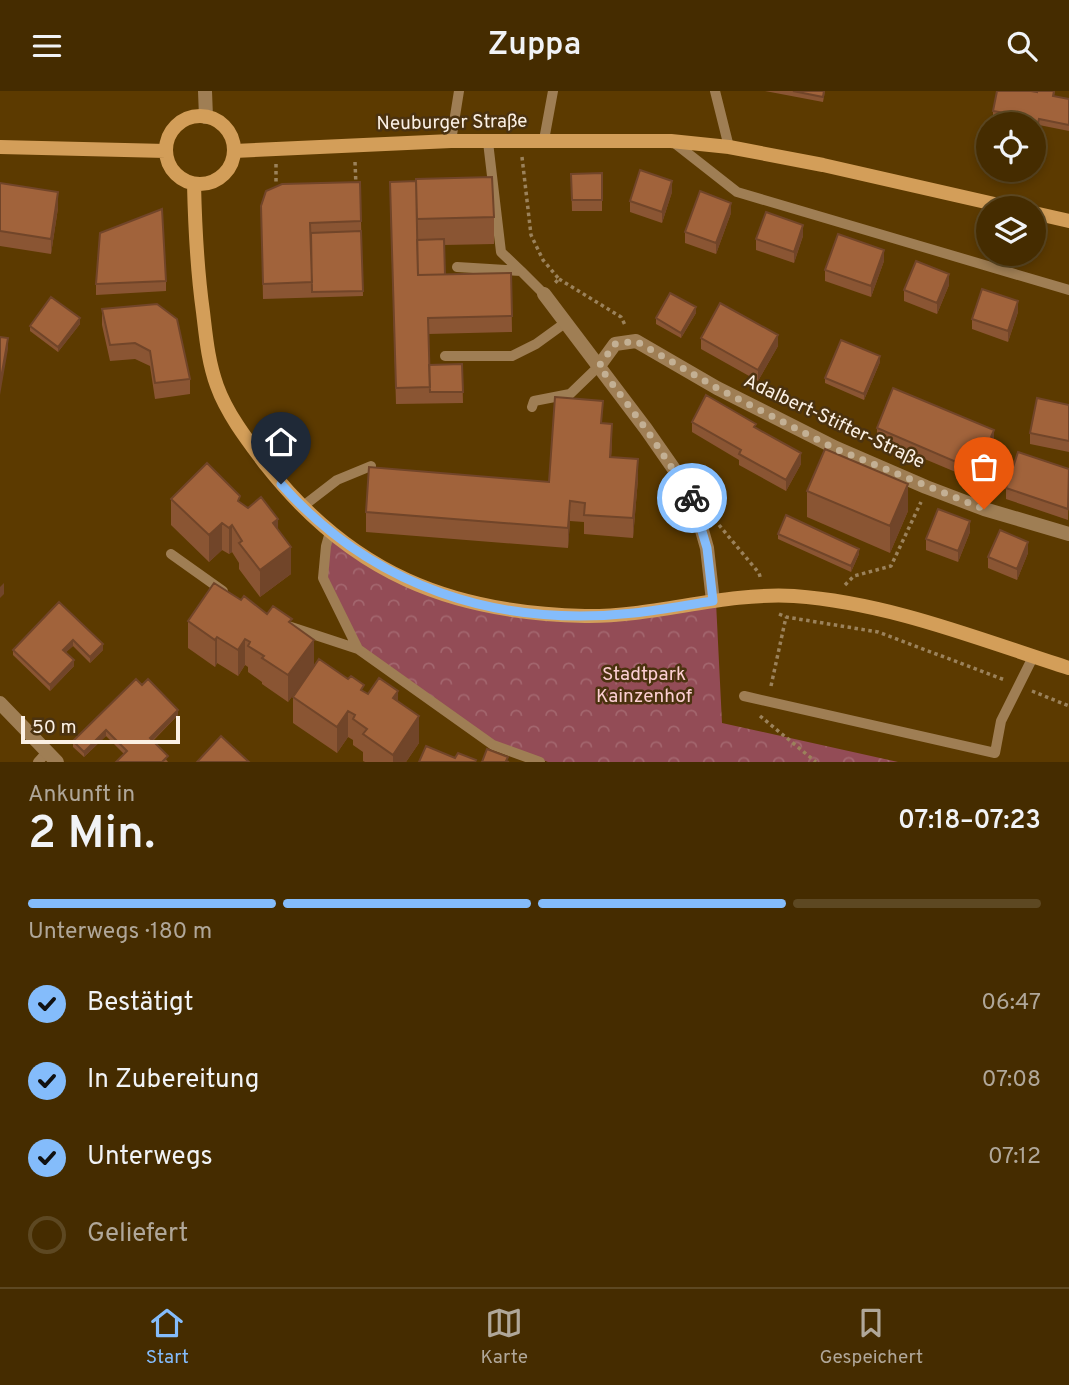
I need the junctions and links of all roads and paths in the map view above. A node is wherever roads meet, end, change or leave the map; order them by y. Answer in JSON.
{"nodes":[{"id":1,"x":205,"y":91,"type":"edge"},
{"id":2,"x":459,"y":91,"type":"edge"},
{"id":3,"x":554,"y":91,"type":"edge"},
{"id":4,"x":715,"y":91,"type":"edge"},
{"id":5,"x":206,"y":117,"type":"junction"},
{"id":6,"x":544,"y":140,"type":"junction"},
{"id":7,"x":451,"y":141,"type":"junction"},
{"id":8,"x":520,"y":141,"type":"junction"},
{"id":9,"x":671,"y":141,"type":"junction"},
{"id":10,"x":488,"y":142,"type":"junction"},
{"id":11,"x":355,"y":145,"type":"junction"},
{"id":12,"x":0,"y":147,"type":"edge"},
{"id":13,"x":729,"y":147,"type":"junction"},
{"id":14,"x":166,"y":151,"type":"junction"},
{"id":15,"x":234,"y":151,"type":"junction"},
{"id":16,"x":194,"y":184,"type":"junction"},
{"id":17,"x":356,"y":188,"type":"edge"},
{"id":18,"x":976,"y":200,"type":"edge"},
{"id":19,"x":1046,"y":216,"type":"edge"},
{"id":20,"x":1069,"y":221,"type":"edge"},
{"id":21,"x":457,"y":267,"type":"dead end"},
{"id":22,"x":521,"y":271,"type":"junction"},
{"id":23,"x":559,"y":279,"type":"junction"},
{"id":24,"x":1069,"y":290,"type":"edge"},
{"id":25,"x":544,"y":294,"type":"junction"},
{"id":26,"x":565,"y":323,"type":"junction"},
{"id":27,"x":636,"y":341,"type":"junction"},
{"id":28,"x":445,"y":356,"type":"dead end"},
{"id":29,"x":599,"y":366,"type":"junction"},
{"id":30,"x":532,"y":407,"type":"dead end"},
{"id":31,"x":371,"y":466,"type":"edge"},
{"id":32,"x":919,"y":504,"type":"dead end"},
{"id":33,"x":302,"y":507,"type":"junction"},
{"id":34,"x":715,"y":519,"type":"dead end"},
{"id":35,"x":330,"y":532,"type":"junction"},
{"id":36,"x":1069,"y":534,"type":"edge"},
{"id":37,"x":170,"y":555,"type":"dead end"},
{"id":38,"x":765,"y":595,"type":"junction"},
{"id":39,"x":832,"y":599,"type":"junction"},
{"id":40,"x":237,"y":601,"type":"edge"},
{"id":41,"x":713,"y":601,"type":"junction"},
{"id":42,"x":786,"y":617,"type":"junction"},
{"id":43,"x":284,"y":624,"type":"edge"},
{"id":44,"x":358,"y":649,"type":"junction"},
{"id":45,"x":1033,"y":657,"type":"junction"},
{"id":46,"x":1069,"y":668,"type":"edge"},
{"id":47,"x":1019,"y":686,"type":"junction"},
{"id":48,"x":744,"y":696,"type":"dead end"},
{"id":49,"x":765,"y":701,"type":"junction"},
{"id":50,"x":0,"y":703,"type":"edge"},
{"id":51,"x":1069,"y":706,"type":"edge"},
{"id":52,"x":47,"y":759,"type":"edge"},
{"id":53,"x":540,"y":762,"type":"edge"},
{"id":54,"x":816,"y":762,"type":"edge"}],
"edges":[{"from":1,"to":5,"type":"street"},
{"from":2,"to":7,"type":"lane"},
{"from":3,"to":6,"type":"lane"},
{"from":4,"to":13,"type":"lane"},
{"from":5,"to":14,"type":"street"},
{"from":5,"to":15,"type":"street"},
{"from":6,"to":8,"type":"street","name":"Neuburger Straße"},
{"from":6,"to":9,"type":"street","name":"Neuburger Straße"},
{"from":7,"to":10,"type":"street","name":"Neuburger Straße"},
{"from":7,"to":11,"type":"street","name":"Neuburger Straße"},
{"from":8,"to":10,"type":"street","name":"Neuburger Straße"},
{"from":8,"to":23,"type":"path"},
{"from":9,"to":13,"type":"street","name":"Neuburger Straße"},
{"from":9,"to":24,"type":"lane"},
{"from":10,"to":22,"type":"lane"},
{"from":11,"to":15,"type":"street","name":"Neuburger Straße"},
{"from":11,"to":17,"type":"path"},
{"from":12,"to":14,"type":"street"},
{"from":13,"to":18,"type":"street","name":"Neuburger Straße"},
{"from":14,"to":16,"type":"street"},
{"from":15,"to":16,"type":"street"},
{"from":16,"to":33,"type":"street"},
{"from":19,"to":20,"type":"street"},
{"from":21,"to":22,"type":"lane"},
{"from":22,"to":25,"type":"lane"},
{"from":23,"to":25,"type":"path"},
{"from":23,"to":27,"type":"path"},
{"from":25,"to":26,"type":"street"},
{"from":26,"to":28,"type":"lane"},
{"from":26,"to":29,"type":"street"},
{"from":27,"to":29,"type":"street"},
{"from":27,"to":36,"type":"street","name":"Adalbert-Stifter-Straße"},
{"from":29,"to":30,"type":"lane"},
{"from":29,"to":41,"type":"street"},
{"from":31,"to":33,"type":"lane"},
{"from":32,"to":39,"type":"path"},
{"from":33,"to":35,"type":"street"},
{"from":34,"to":38,"type":"path"},
{"from":35,"to":41,"type":"street"},
{"from":35,"to":44,"type":"lane"},
{"from":37,"to":40,"type":"lane"},
{"from":38,"to":39,"type":"street"},
{"from":38,"to":41,"type":"street"},
{"from":38,"to":42,"type":"path"},
{"from":39,"to":45,"type":"street"},
{"from":42,"to":47,"type":"path"},
{"from":42,"to":49,"type":"path"},
{"from":43,"to":44,"type":"lane"},
{"from":44,"to":53,"type":"lane"},
{"from":45,"to":46,"type":"street"},
{"from":45,"to":47,"type":"lane"},
{"from":47,"to":49,"type":"lane"},
{"from":47,"to":51,"type":"path"},
{"from":48,"to":49,"type":"lane"},
{"from":49,"to":54,"type":"path"},
{"from":50,"to":52,"type":"street"}]}
